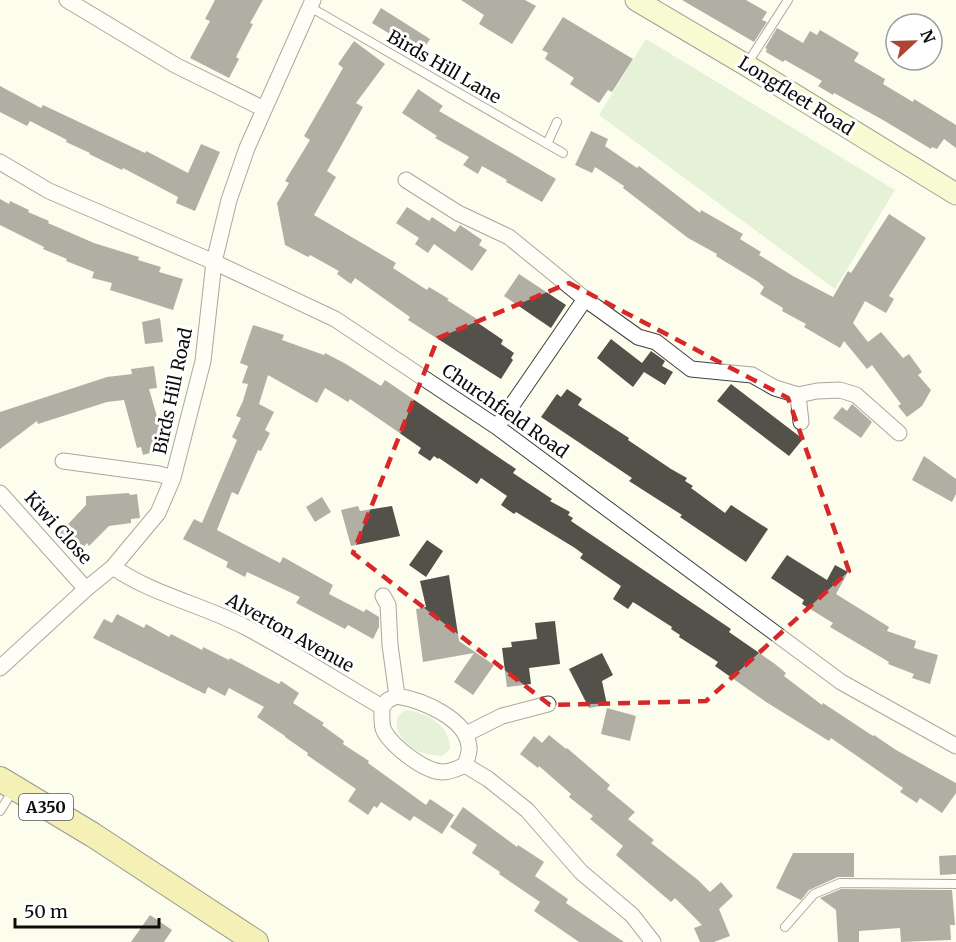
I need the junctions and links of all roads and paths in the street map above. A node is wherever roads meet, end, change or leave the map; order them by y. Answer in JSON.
{"nodes":[{"id":1,"x":67,"y":0,"type":"edge"},
{"id":2,"x":636,"y":0,"type":"edge"},
{"id":3,"x":788,"y":0,"type":"edge"},
{"id":4,"x":311,"y":3,"type":"edge"},
{"id":5,"x":746,"y":65,"type":"junction"},
{"id":6,"x":264,"y":109,"type":"junction"},
{"id":7,"x":557,"y":123,"type":"dead end"},
{"id":8,"x":547,"y":144,"type":"junction"},
{"id":9,"x":563,"y":153,"type":"dead end"},
{"id":10,"x":0,"y":162,"type":"edge"},
{"id":11,"x":406,"y":180,"type":"dead end"},
{"id":12,"x":956,"y":194,"type":"edge"},
{"id":13,"x":214,"y":262,"type":"junction"},
{"id":14,"x":585,"y":299,"type":"junction"},
{"id":15,"x":798,"y":395,"type":"junction"},
{"id":16,"x":801,"y":422,"type":"dead end"},
{"id":17,"x":497,"y":427,"type":"junction"},
{"id":18,"x":899,"y":433,"type":"dead end"},
{"id":19,"x":63,"y":461,"type":"dead end"},
{"id":20,"x":173,"y":478,"type":"junction"},
{"id":21,"x":0,"y":493,"type":"edge"},
{"id":22,"x":113,"y":567,"type":"junction"},
{"id":23,"x":86,"y":589,"type":"junction"},
{"id":24,"x":383,"y":596,"type":"dead end"},
{"id":25,"x":0,"y":668,"type":"edge"},
{"id":26,"x":397,"y":696,"type":"junction"},
{"id":27,"x":548,"y":704,"type":"dead end"},
{"id":28,"x":382,"y":707,"type":"junction"},
{"id":29,"x":466,"y":734,"type":"junction"},
{"id":30,"x":956,"y":746,"type":"edge"},
{"id":31,"x":465,"y":765,"type":"junction"},
{"id":32,"x":7,"y":783,"type":"edge"},
{"id":33,"x":0,"y":811,"type":"edge"},
{"id":34,"x":956,"y":884,"type":"edge"},
{"id":35,"x":785,"y":927,"type":"dead end"},
{"id":36,"x":256,"y":942,"type":"edge"},
{"id":37,"x":653,"y":942,"type":"edge"}],
"edges":[{"from":1,"to":6,"type":"street"},
{"from":2,"to":5,"type":"main road","name":"Longfleet Road"},
{"from":3,"to":5,"type":"lane"},
{"from":4,"to":6,"type":"street","name":"Birds Hill Road"},
{"from":4,"to":8,"type":"lane","name":"Birds Hill Lane"},
{"from":5,"to":12,"type":"main road","name":"Longfleet Road"},
{"from":6,"to":13,"type":"street","name":"Birds Hill Road"},
{"from":7,"to":8,"type":"lane"},
{"from":8,"to":9,"type":"lane","name":"Birds Hill Lane"},
{"from":10,"to":13,"type":"street","name":"Churchfield Road"},
{"from":11,"to":14,"type":"street"},
{"from":13,"to":17,"type":"street","name":"Churchfield Road"},
{"from":13,"to":20,"type":"street","name":"Birds Hill Road"},
{"from":14,"to":15,"type":"street"},
{"from":14,"to":17,"type":"street"},
{"from":15,"to":16,"type":"street"},
{"from":15,"to":18,"type":"street"},
{"from":17,"to":30,"type":"street","name":"Churchfield Road"},
{"from":19,"to":20,"type":"street"},
{"from":20,"to":22,"type":"street","name":"Birds Hill Road"},
{"from":21,"to":23,"type":"street","name":"Kiwi Close"},
{"from":22,"to":23,"type":"street","name":"Birds Hill Road"},
{"from":22,"to":28,"type":"street","name":"Alverton Avenue"},
{"from":23,"to":25,"type":"street","name":"Birds Hill Road"},
{"from":24,"to":26,"type":"street"},
{"from":26,"to":28,"type":"street"},
{"from":26,"to":29,"type":"street"},
{"from":27,"to":29,"type":"street"},
{"from":28,"to":31,"type":"street"},
{"from":29,"to":31,"type":"street"},
{"from":31,"to":37,"type":"street"},
{"from":32,"to":33,"type":"lane"},
{"from":32,"to":36,"type":"main road","number":"A350"},
{"from":34,"to":35,"type":"lane"}]}
